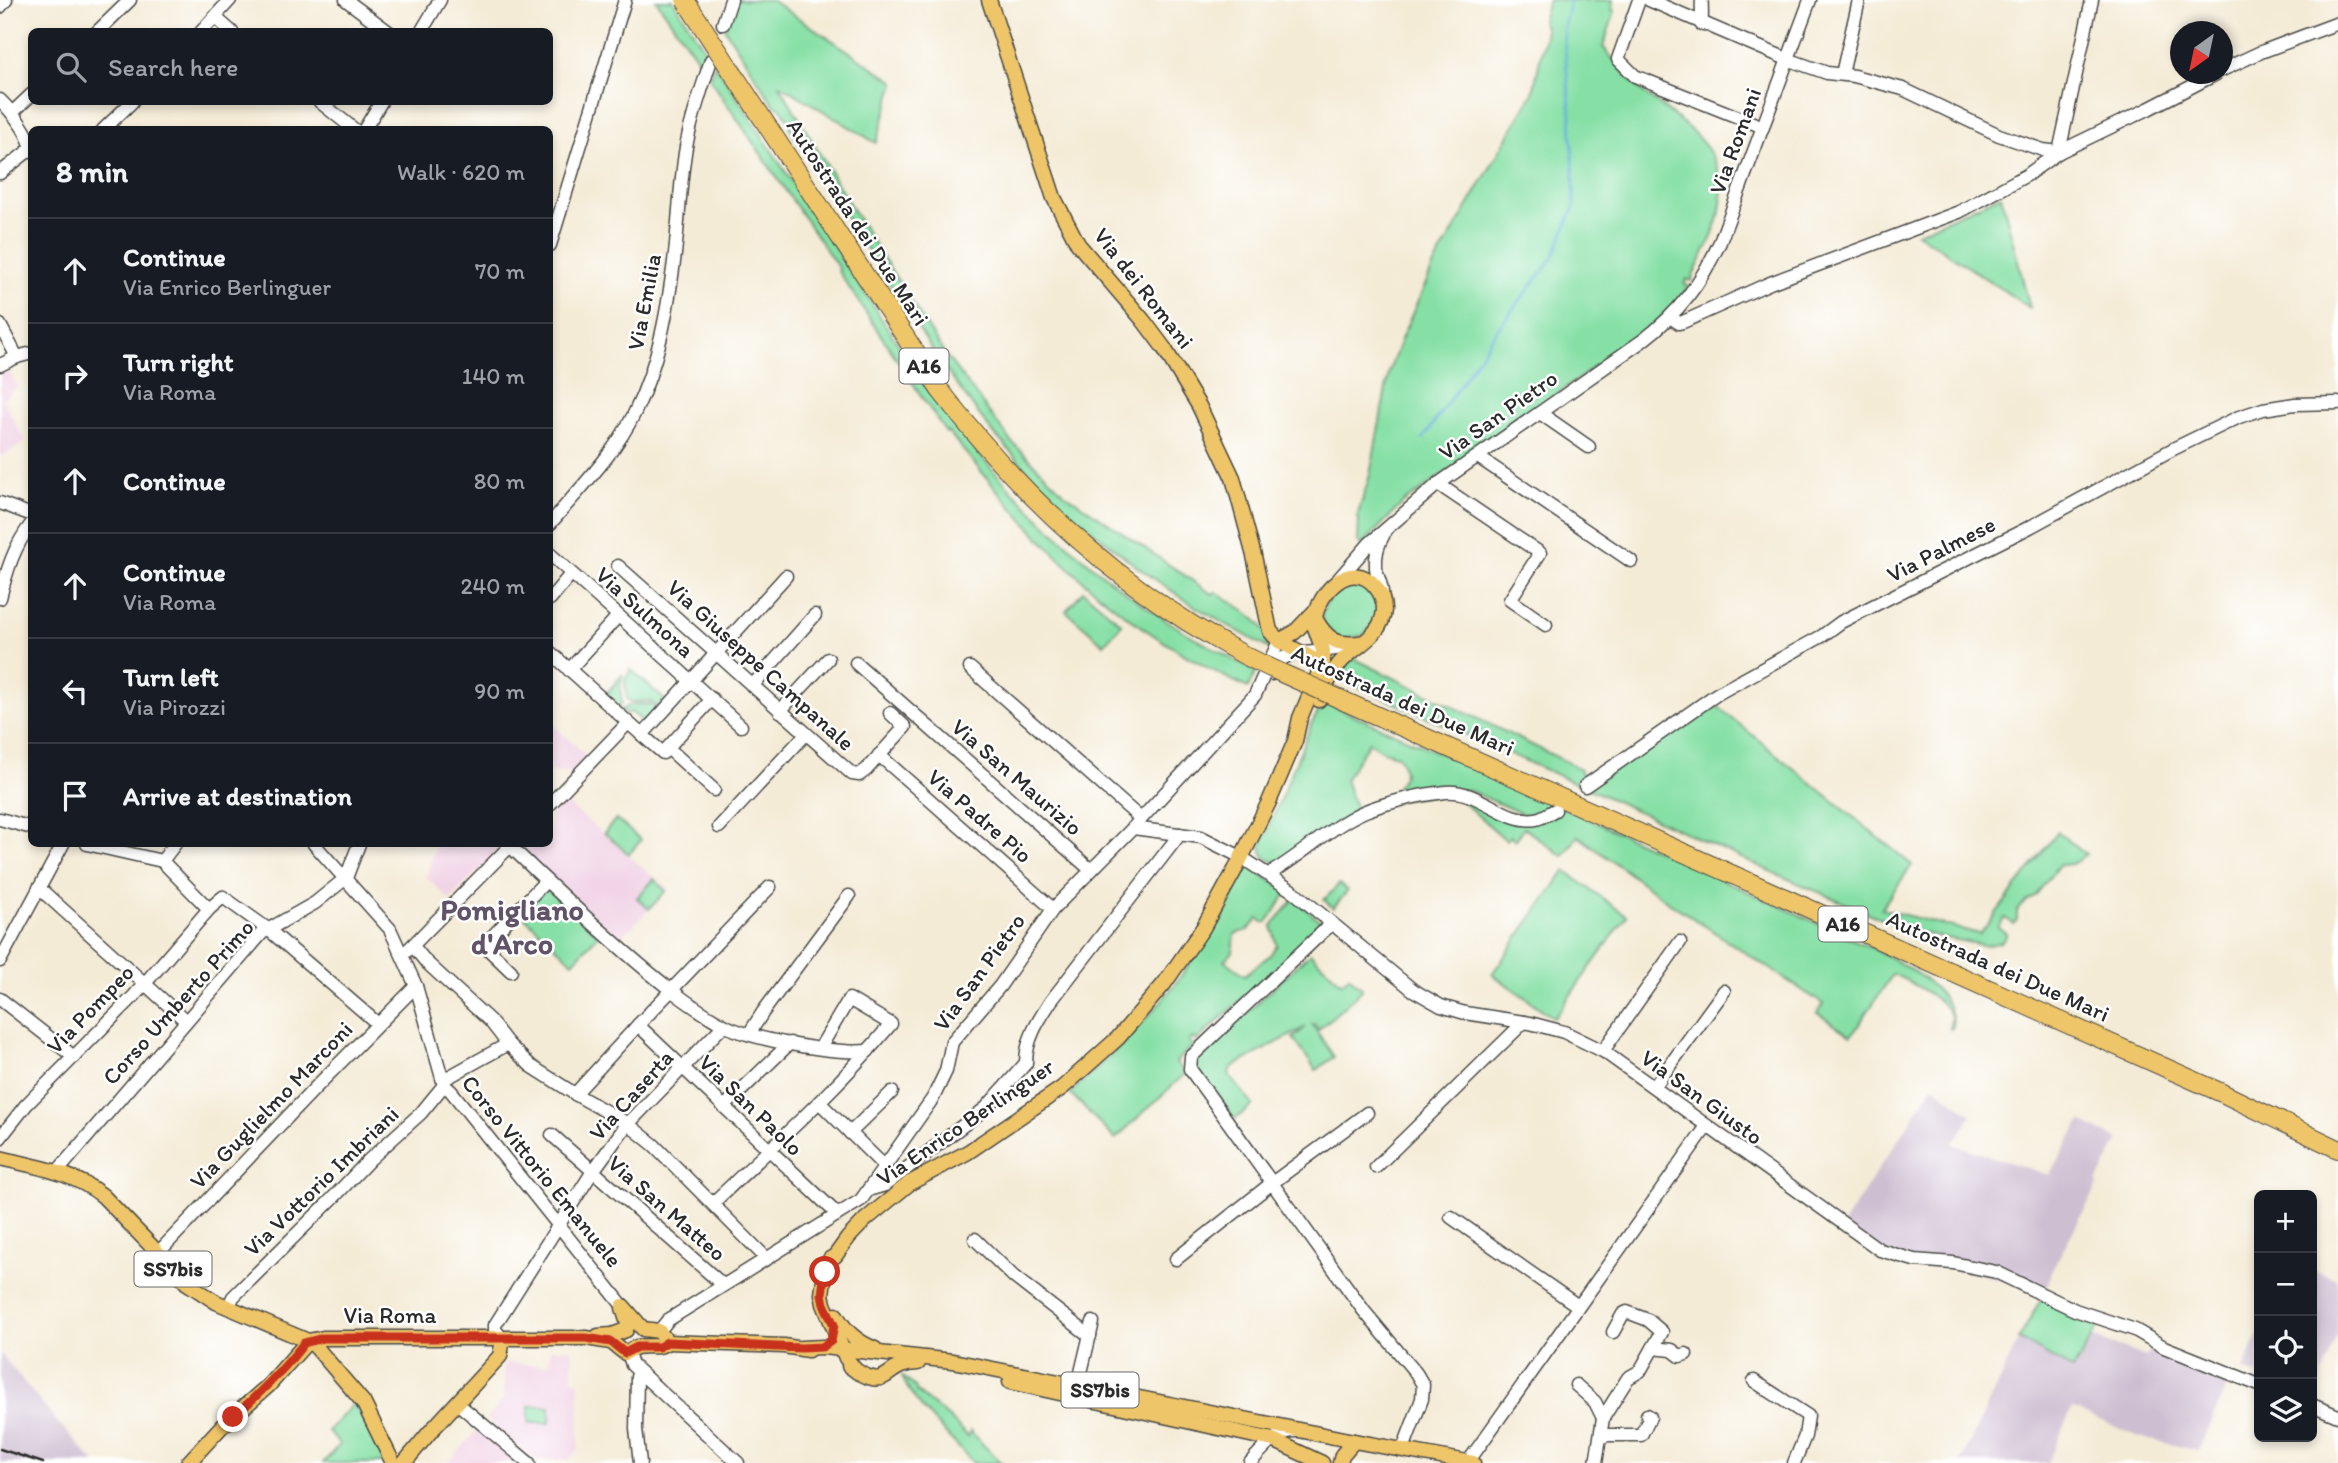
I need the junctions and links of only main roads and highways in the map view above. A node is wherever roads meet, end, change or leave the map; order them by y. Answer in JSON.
{"nodes":[{"id":1,"x":685,"y":0,"type":"edge"},
{"id":2,"x":697,"y":0,"type":"edge"},
{"id":3,"x":989,"y":0,"type":"edge"},
{"id":4,"x":1316,"y":614,"type":"junction"},
{"id":5,"x":1279,"y":641,"type":"junction"},
{"id":6,"x":1364,"y":642,"type":"junction"},
{"id":7,"x":1321,"y":671,"type":"junction"},
{"id":8,"x":1349,"y":697,"type":"junction"},
{"id":9,"x":1295,"y":741,"type":"junction"},
{"id":10,"x":2338,"y":1137,"type":"edge"},
{"id":11,"x":2338,"y":1149,"type":"edge"},
{"id":12,"x":0,"y":1158,"type":"edge"},
{"id":13,"x":835,"y":1256,"type":"junction"},
{"id":14,"x":834,"y":1325,"type":"junction"},
{"id":15,"x":663,"y":1337,"type":"junction"},
{"id":16,"x":586,"y":1338,"type":"junction"},
{"id":17,"x":503,"y":1339,"type":"junction"},
{"id":18,"x":308,"y":1341,"type":"junction"},
{"id":19,"x":822,"y":1347,"type":"junction"},
{"id":20,"x":801,"y":1348,"type":"junction"},
{"id":21,"x":842,"y":1349,"type":"junction"},
{"id":22,"x":885,"y":1354,"type":"junction"},
{"id":23,"x":860,"y":1373,"type":"junction"},
{"id":24,"x":1354,"y":1441,"type":"junction"},
{"id":25,"x":1461,"y":1462,"type":"edge"},
{"id":26,"x":188,"y":1463,"type":"edge"},
{"id":27,"x":393,"y":1463,"type":"edge"},
{"id":28,"x":404,"y":1463,"type":"edge"},
{"id":29,"x":1322,"y":1463,"type":"edge"},
{"id":30,"x":1340,"y":1463,"type":"edge"}],
"edges":[{"from":1,"to":8,"type":"highway","name":"Autostrada dei Due Mari","number":"A16","bridge":true},
{"from":2,"to":8,"type":"highway","name":"Autostrada dei Due Mari","number":"A16"},
{"from":3,"to":5,"type":"main road","name":"Via dei Romani"},
{"from":4,"to":5,"type":"main road","name":"Via San Pietro"},
{"from":4,"to":6,"type":"main road"},
{"from":4,"to":6,"type":"main road"},
{"from":4,"to":7,"type":"main road"},
{"from":5,"to":7,"type":"main road"},
{"from":6,"to":9,"type":"main road","name":"Via Enrico Berlinguer"},
{"from":7,"to":9,"type":"main road","name":"Via Enrico Berlinguer"},
{"from":8,"to":10,"type":"highway","name":"Autostrada dei Due Mari","number":"A16"},
{"from":8,"to":11,"type":"highway","name":"Autostrada dei Due Mari","number":"A16"},
{"from":9,"to":13,"type":"main road","name":"Via Enrico Berlinguer"},
{"from":12,"to":18,"type":"main road","name":"Via Roma","number":"SS7bis"},
{"from":13,"to":14,"type":"main road","name":"Via Enrico Berlinguer"},
{"from":13,"to":22,"type":"main road"},
{"from":14,"to":19,"type":"main road"},
{"from":14,"to":21,"type":"main road","name":"Via Enrico Berlinguer"},
{"from":15,"to":16,"type":"main road","number":"SS7bis"},
{"from":15,"to":16,"type":"main road","number":"SS7bis"},
{"from":15,"to":20,"type":"main road","number":"SS7bis"},
{"from":16,"to":17,"type":"main road","name":"Via Roma","number":"SS7bis"},
{"from":17,"to":18,"type":"main road","name":"Via Roma","number":"SS7bis"},
{"from":17,"to":28,"type":"main road"},
{"from":18,"to":26,"type":"main road"},
{"from":18,"to":27,"type":"main road"},
{"from":19,"to":20,"type":"main road","number":"SS7bis"},
{"from":19,"to":21,"type":"main road","number":"SS7bis"},
{"from":20,"to":23,"type":"main road","number":"SS7bis"},
{"from":21,"to":22,"type":"main road","number":"SS7bis"},
{"from":21,"to":23,"type":"main road","name":"Via Enrico Berlinguer"},
{"from":22,"to":23,"type":"main road"},
{"from":22,"to":24,"type":"main road","number":"SS7bis"},
{"from":23,"to":29,"type":"main road","number":"SS7bis"},
{"from":24,"to":25,"type":"main road","number":"SS7bis"},
{"from":24,"to":30,"type":"main road"}]}
